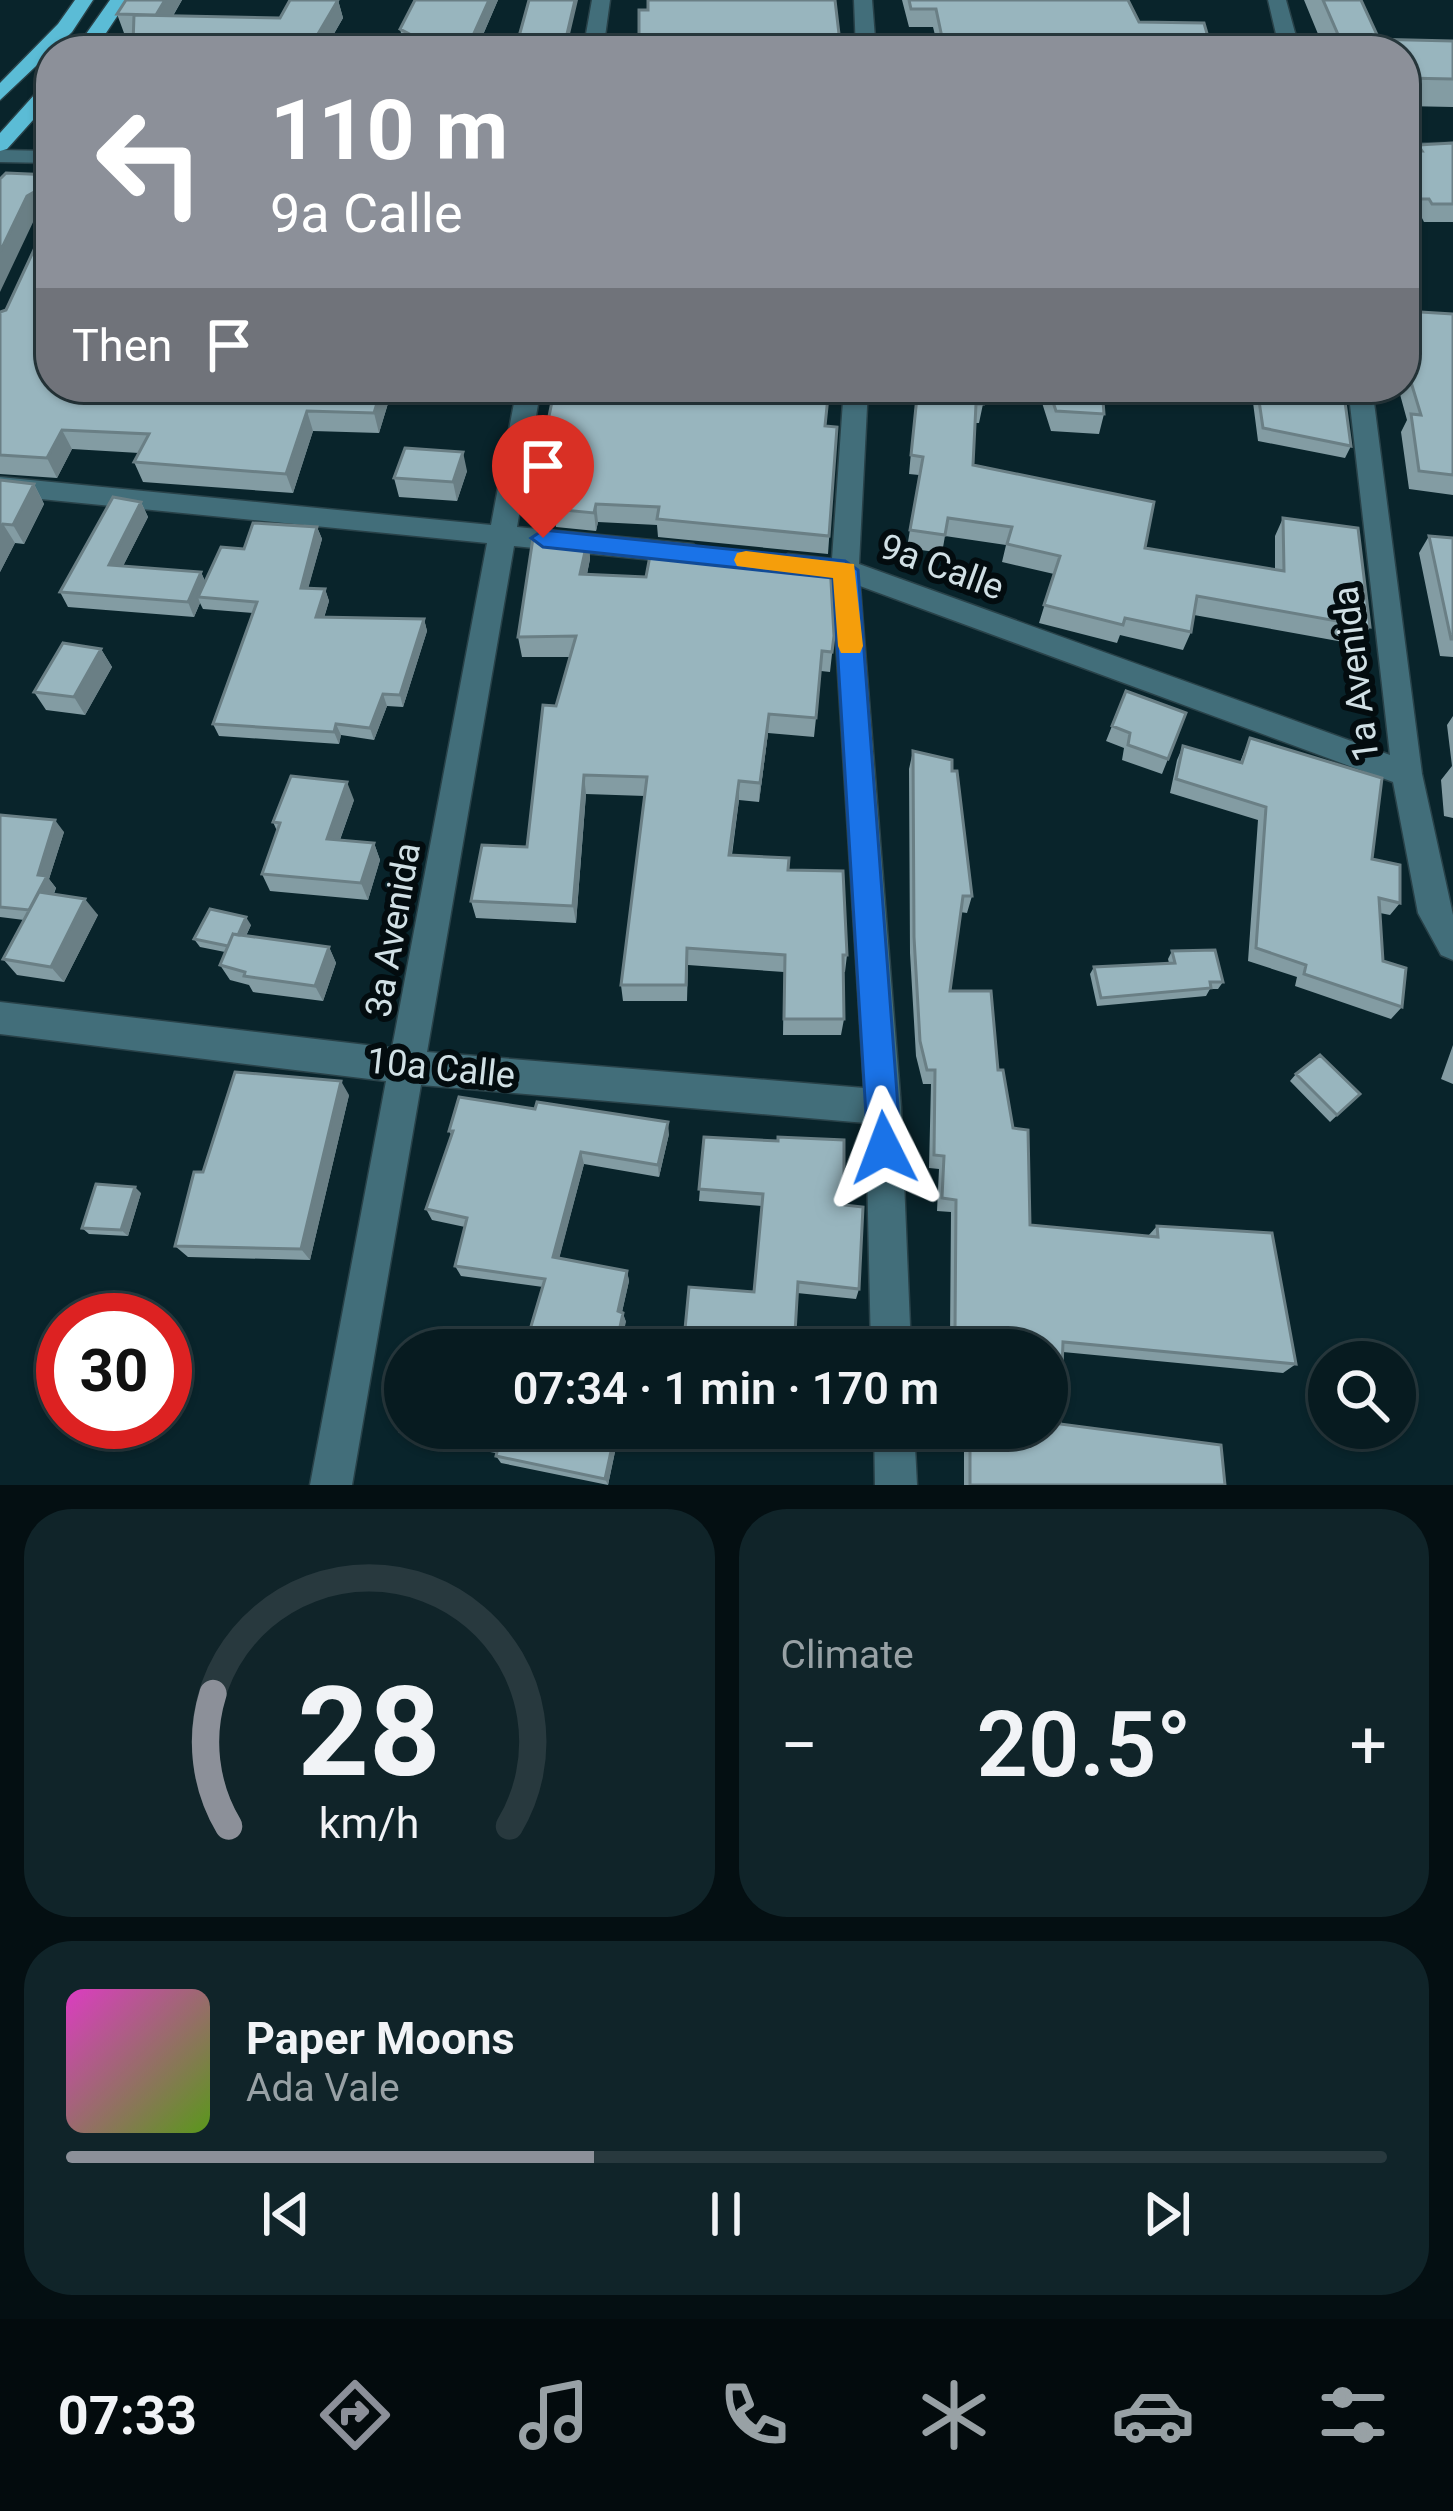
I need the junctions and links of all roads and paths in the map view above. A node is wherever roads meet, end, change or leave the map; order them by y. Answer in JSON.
{"nodes":[{"id":1,"x":84,"y":0,"type":"edge"},
{"id":2,"x":119,"y":0,"type":"edge"},
{"id":3,"x":602,"y":0,"type":"edge"},
{"id":4,"x":863,"y":0,"type":"edge"},
{"id":5,"x":1277,"y":0,"type":"edge"},
{"id":6,"x":57,"y":36,"type":"edge"},
{"id":7,"x":94,"y":36,"type":"edge"},
{"id":8,"x":596,"y":36,"type":"edge"},
{"id":9,"x":865,"y":36,"type":"edge"},
{"id":10,"x":1286,"y":36,"type":"edge"},
{"id":11,"x":36,"y":57,"type":"edge"},
{"id":12,"x":0,"y":94,"type":"edge"},
{"id":13,"x":36,"y":105,"type":"edge"},
{"id":14,"x":0,"y":146,"type":"edge"},
{"id":15,"x":1453,"y":149,"type":"edge"},
{"id":16,"x":1419,"y":150,"type":"edge"},
{"id":17,"x":0,"y":156,"type":"edge"},
{"id":18,"x":36,"y":157,"type":"edge"},
{"id":19,"x":526,"y":402,"type":"edge"},
{"id":20,"x":855,"y":402,"type":"edge"},
{"id":21,"x":1362,"y":402,"type":"edge"},
{"id":22,"x":0,"y":486,"type":"edge"},
{"id":23,"x":500,"y":534,"type":"junction"},
{"id":24,"x":845,"y":570,"type":"junction"},
{"id":25,"x":1407,"y":774,"type":"junction"},
{"id":26,"x":1453,"y":945,"type":"edge"},
{"id":27,"x":0,"y":1018,"type":"edge"},
{"id":28,"x":410,"y":1067,"type":"junction"},
{"id":29,"x":883,"y":1107,"type":"junction"},
{"id":30,"x":890,"y":1329,"type":"edge"},
{"id":31,"x":895,"y":1449,"type":"edge"},
{"id":32,"x":331,"y":1485,"type":"edge"},
{"id":33,"x":896,"y":1485,"type":"edge"}],
"edges":[{"from":1,"to":6,"type":"main road"},
{"from":2,"to":7,"type":"main road"},
{"from":3,"to":8,"type":"street"},
{"from":4,"to":9,"type":"street"},
{"from":5,"to":10,"type":"street"},
{"from":11,"to":12,"type":"main road"},
{"from":13,"to":14,"type":"main road"},
{"from":15,"to":16,"type":"street"},
{"from":17,"to":18,"type":"street"},
{"from":19,"to":23,"type":"street","name":"3a Avenida"},
{"from":20,"to":24,"type":"street"},
{"from":21,"to":25,"type":"street","name":"1a Avenida"},
{"from":22,"to":23,"type":"street","name":"9a Calle"},
{"from":23,"to":24,"type":"street","name":"9a Calle"},
{"from":23,"to":28,"type":"street","name":"3a Avenida"},
{"from":24,"to":25,"type":"street","name":"9a Calle"},
{"from":24,"to":29,"type":"street"},
{"from":25,"to":26,"type":"street","name":"1a Avenida"},
{"from":27,"to":28,"type":"street","name":"10a Calle"},
{"from":28,"to":29,"type":"street","name":"10a Calle"},
{"from":28,"to":32,"type":"street","name":"3a Avenida"},
{"from":29,"to":30,"type":"street"},
{"from":31,"to":33,"type":"street"}]}
